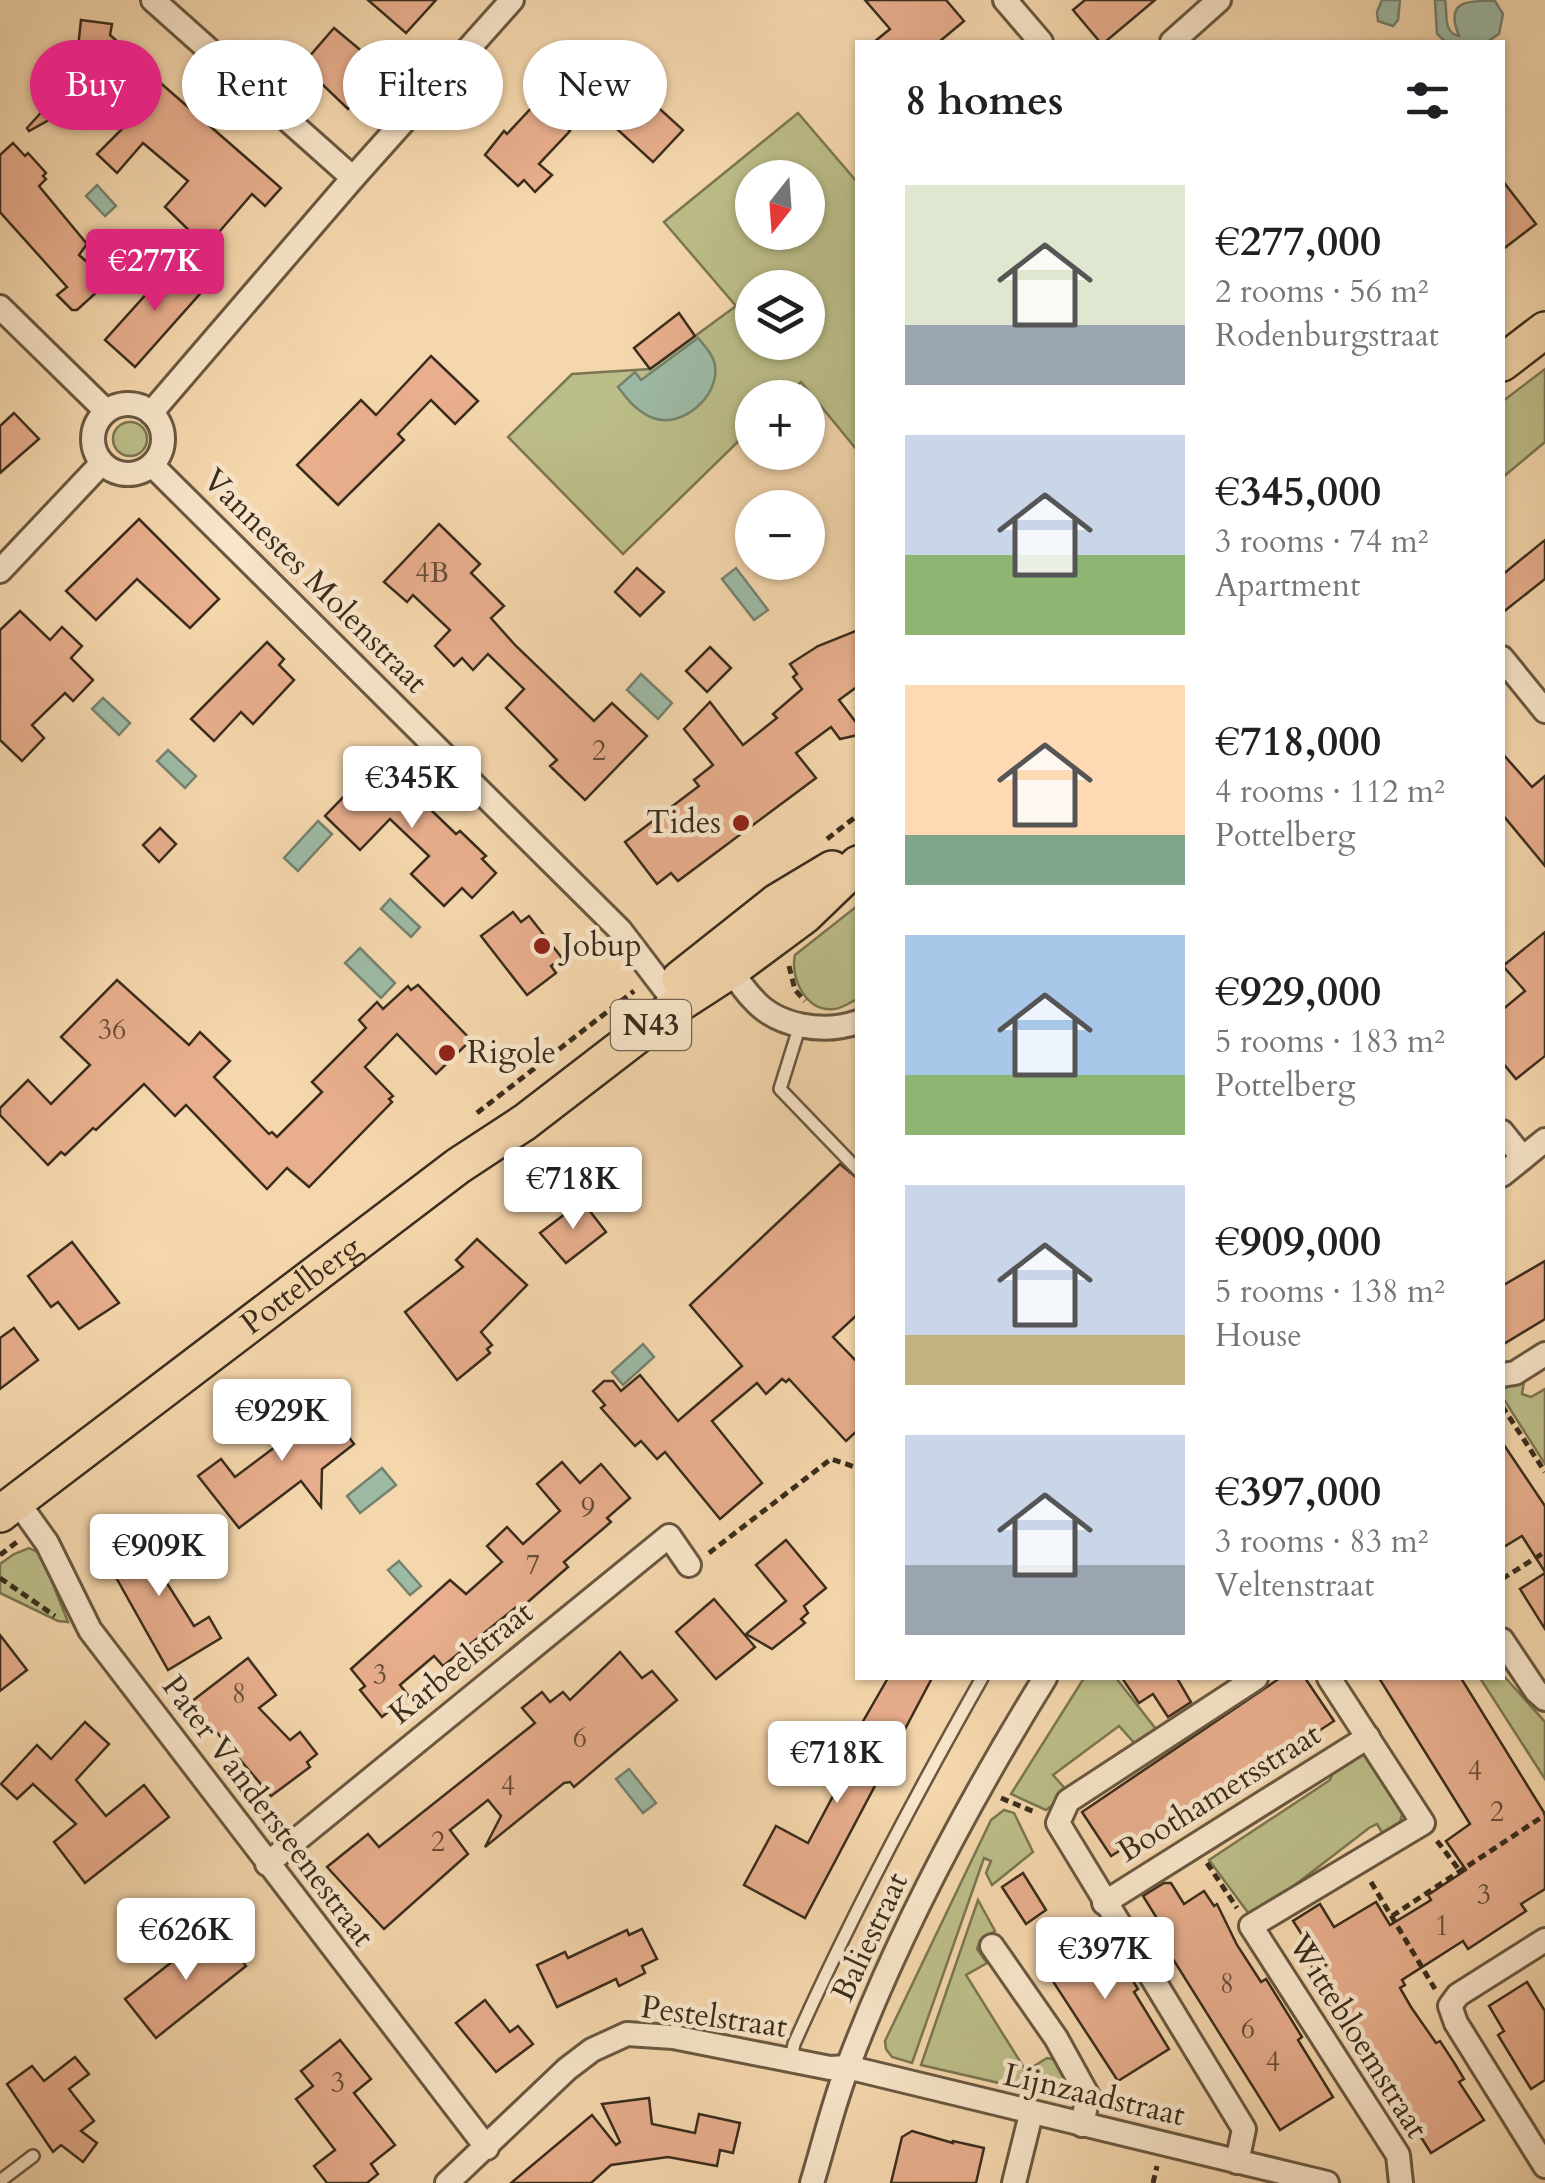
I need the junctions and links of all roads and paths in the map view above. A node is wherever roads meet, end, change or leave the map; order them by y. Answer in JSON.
{"nodes":[{"id":1,"x":153,"y":0,"type":"edge"},
{"id":2,"x":512,"y":0,"type":"edge"},
{"id":3,"x":1005,"y":0,"type":"edge"},
{"id":4,"x":1219,"y":0,"type":"edge"},
{"id":5,"x":1039,"y":40,"type":"edge"},
{"id":6,"x":1174,"y":40,"type":"edge"},
{"id":7,"x":353,"y":178,"type":"junction"},
{"id":8,"x":0,"y":307,"type":"edge"},
{"id":9,"x":1545,"y":330,"type":"edge"},
{"id":10,"x":1505,"y":361,"type":"edge"},
{"id":11,"x":106,"y":411,"type":"junction"},
{"id":12,"x":151,"y":413,"type":"junction"},
{"id":13,"x":101,"y":464,"type":"junction"},
{"id":14,"x":152,"y":465,"type":"junction"},
{"id":15,"x":0,"y":572,"type":"edge"},
{"id":16,"x":1505,"y":662,"type":"edge"},
{"id":17,"x":1545,"y":711,"type":"edge"},
{"id":18,"x":855,"y":856,"type":"edge"},
{"id":19,"x":855,"y":867,"type":"edge"},
{"id":20,"x":724,"y":960,"type":"junction"},
{"id":21,"x":788,"y":963,"type":"dead end"},
{"id":22,"x":667,"y":990,"type":"junction"},
{"id":23,"x":800,"y":1024,"type":"junction"},
{"id":24,"x":848,"y":1025,"type":"edge"},
{"id":25,"x":540,"y":1064,"type":"dead end"},
{"id":26,"x":1505,"y":1136,"type":"edge"},
{"id":27,"x":1545,"y":1140,"type":"edge"},
{"id":28,"x":1523,"y":1158,"type":"junction"},
{"id":29,"x":855,"y":1167,"type":"edge"},
{"id":30,"x":1505,"y":1173,"type":"edge"},
{"id":31,"x":1545,"y":1354,"type":"edge"},
{"id":32,"x":1505,"y":1376,"type":"edge"},
{"id":33,"x":1505,"y":1411,"type":"edge"},
{"id":34,"x":855,"y":1467,"type":"edge"},
{"id":35,"x":1545,"y":1472,"type":"edge"},
{"id":36,"x":8,"y":1508,"type":"edge"},
{"id":37,"x":1545,"y":1552,"type":"edge"},
{"id":38,"x":690,"y":1565,"type":"joint"},
{"id":39,"x":1505,"y":1577,"type":"edge"},
{"id":40,"x":0,"y":1578,"type":"edge"},
{"id":41,"x":90,"y":1630,"type":"junction"},
{"id":42,"x":1505,"y":1644,"type":"edge"},
{"id":43,"x":981,"y":1680,"type":"edge"},
{"id":44,"x":1043,"y":1680,"type":"edge"},
{"id":45,"x":1253,"y":1680,"type":"edge"},
{"id":46,"x":1331,"y":1680,"type":"edge"},
{"id":47,"x":1542,"y":1692,"type":"edge"},
{"id":48,"x":1368,"y":1737,"type":"junction"},
{"id":49,"x":1010,"y":1783,"type":"dead end"},
{"id":50,"x":990,"y":1794,"type":"junction"},
{"id":51,"x":993,"y":1812,"type":"dead end"},
{"id":52,"x":1545,"y":1816,"type":"edge"},
{"id":53,"x":1058,"y":1823,"type":"junction"},
{"id":54,"x":1423,"y":1823,"type":"junction"},
{"id":55,"x":1358,"y":1862,"type":"junction"},
{"id":56,"x":266,"y":1864,"type":"junction"},
{"id":57,"x":1460,"y":1871,"type":"junction"},
{"id":58,"x":1224,"y":1890,"type":"dead end"},
{"id":59,"x":1230,"y":1898,"type":"dead end"},
{"id":60,"x":1104,"y":1904,"type":"junction"},
{"id":61,"x":1392,"y":1916,"type":"junction"},
{"id":62,"x":1545,"y":1941,"type":"edge"},
{"id":63,"x":992,"y":1946,"type":"dead end"},
{"id":64,"x":1450,"y":2006,"type":"junction"},
{"id":65,"x":790,"y":2060,"type":"junction"},
{"id":66,"x":847,"y":2067,"type":"junction"},
{"id":67,"x":1031,"y":2114,"type":"junction"},
{"id":68,"x":1082,"y":2125,"type":"junction"},
{"id":69,"x":487,"y":2148,"type":"junction"},
{"id":70,"x":33,"y":2156,"type":"dead end"},
{"id":71,"x":1237,"y":2162,"type":"junction"},
{"id":72,"x":1545,"y":2166,"type":"edge"},
{"id":73,"x":0,"y":2181,"type":"edge"},
{"id":74,"x":447,"y":2183,"type":"edge"},
{"id":75,"x":812,"y":2183,"type":"edge"},
{"id":76,"x":1014,"y":2183,"type":"edge"},
{"id":77,"x":1328,"y":2183,"type":"edge"},
{"id":78,"x":1402,"y":2183,"type":"edge"}],
"edges":[{"from":1,"to":7,"type":"street"},
{"from":2,"to":7,"type":"street"},
{"from":3,"to":5,"type":"street"},
{"from":4,"to":6,"type":"street"},
{"from":7,"to":12,"type":"street"},
{"from":8,"to":11,"type":"street"},
{"from":9,"to":10,"type":"main road"},
{"from":11,"to":12,"type":"street"},
{"from":11,"to":13,"type":"street"},
{"from":12,"to":14,"type":"street"},
{"from":13,"to":14,"type":"street"},
{"from":13,"to":15,"type":"street"},
{"from":14,"to":22,"type":"street","name":"Vannestes Molenstraat"},
{"from":16,"to":17,"type":"street"},
{"from":18,"to":20,"type":"main road","name":"Pottelberg","number":"N43"},
{"from":19,"to":20,"type":"main road","name":"Pottelberg","number":"N43"},
{"from":20,"to":22,"type":"main road","name":"Pottelberg","number":"N43"},
{"from":20,"to":23,"type":"street"},
{"from":21,"to":24,"type":"path"},
{"from":22,"to":25,"type":"path"},
{"from":22,"to":36,"type":"main road","name":"Pottelberg","number":"N43"},
{"from":23,"to":24,"type":"street"},
{"from":23,"to":29,"type":"lane"},
{"from":26,"to":28,"type":"street"},
{"from":27,"to":28,"type":"street"},
{"from":28,"to":30,"type":"street"},
{"from":31,"to":32,"type":"street"},
{"from":33,"to":35,"type":"path"},
{"from":34,"to":38,"type":"path"},
{"from":36,"to":41,"type":"street","name":"Pater Vandersteenestraat"},
{"from":37,"to":39,"type":"path"},
{"from":38,"to":56,"type":"street","name":"Karbeelstraat"},
{"from":40,"to":41,"type":"path"},
{"from":41,"to":56,"type":"street","name":"Pater Vandersteenestraat"},
{"from":42,"to":47,"type":"street"},
{"from":43,"to":65,"type":"lane","name":"Baliestraat"},
{"from":44,"to":50,"type":"street","name":"Baliestraat"},
{"from":45,"to":53,"type":"street"},
{"from":46,"to":48,"type":"street"},
{"from":48,"to":54,"type":"street"},
{"from":48,"to":60,"type":"street","name":"Boothamersstraat"},
{"from":49,"to":50,"type":"path"},
{"from":50,"to":51,"type":"path"},
{"from":50,"to":53,"type":"path"},
{"from":50,"to":66,"type":"street","name":"Baliestraat"},
{"from":52,"to":57,"type":"path"},
{"from":53,"to":60,"type":"street"},
{"from":54,"to":55,"type":"street"},
{"from":54,"to":57,"type":"path"},
{"from":55,"to":61,"type":"path"},
{"from":55,"to":78,"type":"street","name":"Wittebloemstraat"},
{"from":56,"to":69,"type":"street","name":"Pater Vandersteenestraat"},
{"from":57,"to":61,"type":"path"},
{"from":58,"to":59,"type":"path"},
{"from":60,"to":71,"type":"street"},
{"from":61,"to":64,"type":"path"},
{"from":62,"to":64,"type":"street"},
{"from":63,"to":68,"type":"street"},
{"from":64,"to":72,"type":"street"},
{"from":65,"to":66,"type":"street","name":"Pestelstraat"},
{"from":65,"to":69,"type":"street","name":"Pestelstraat"},
{"from":66,"to":67,"type":"street","name":"Lijnzaadstraat"},
{"from":66,"to":75,"type":"street","name":"Baliestraat"},
{"from":67,"to":68,"type":"street","name":"Lijnzaadstraat"},
{"from":67,"to":76,"type":"street"},
{"from":68,"to":71,"type":"street","name":"Lijnzaadstraat"},
{"from":69,"to":74,"type":"street","name":"Pestelstraat"},
{"from":70,"to":73,"type":"lane"},
{"from":71,"to":77,"type":"street","name":"Lijnzaadstraat"}]}
